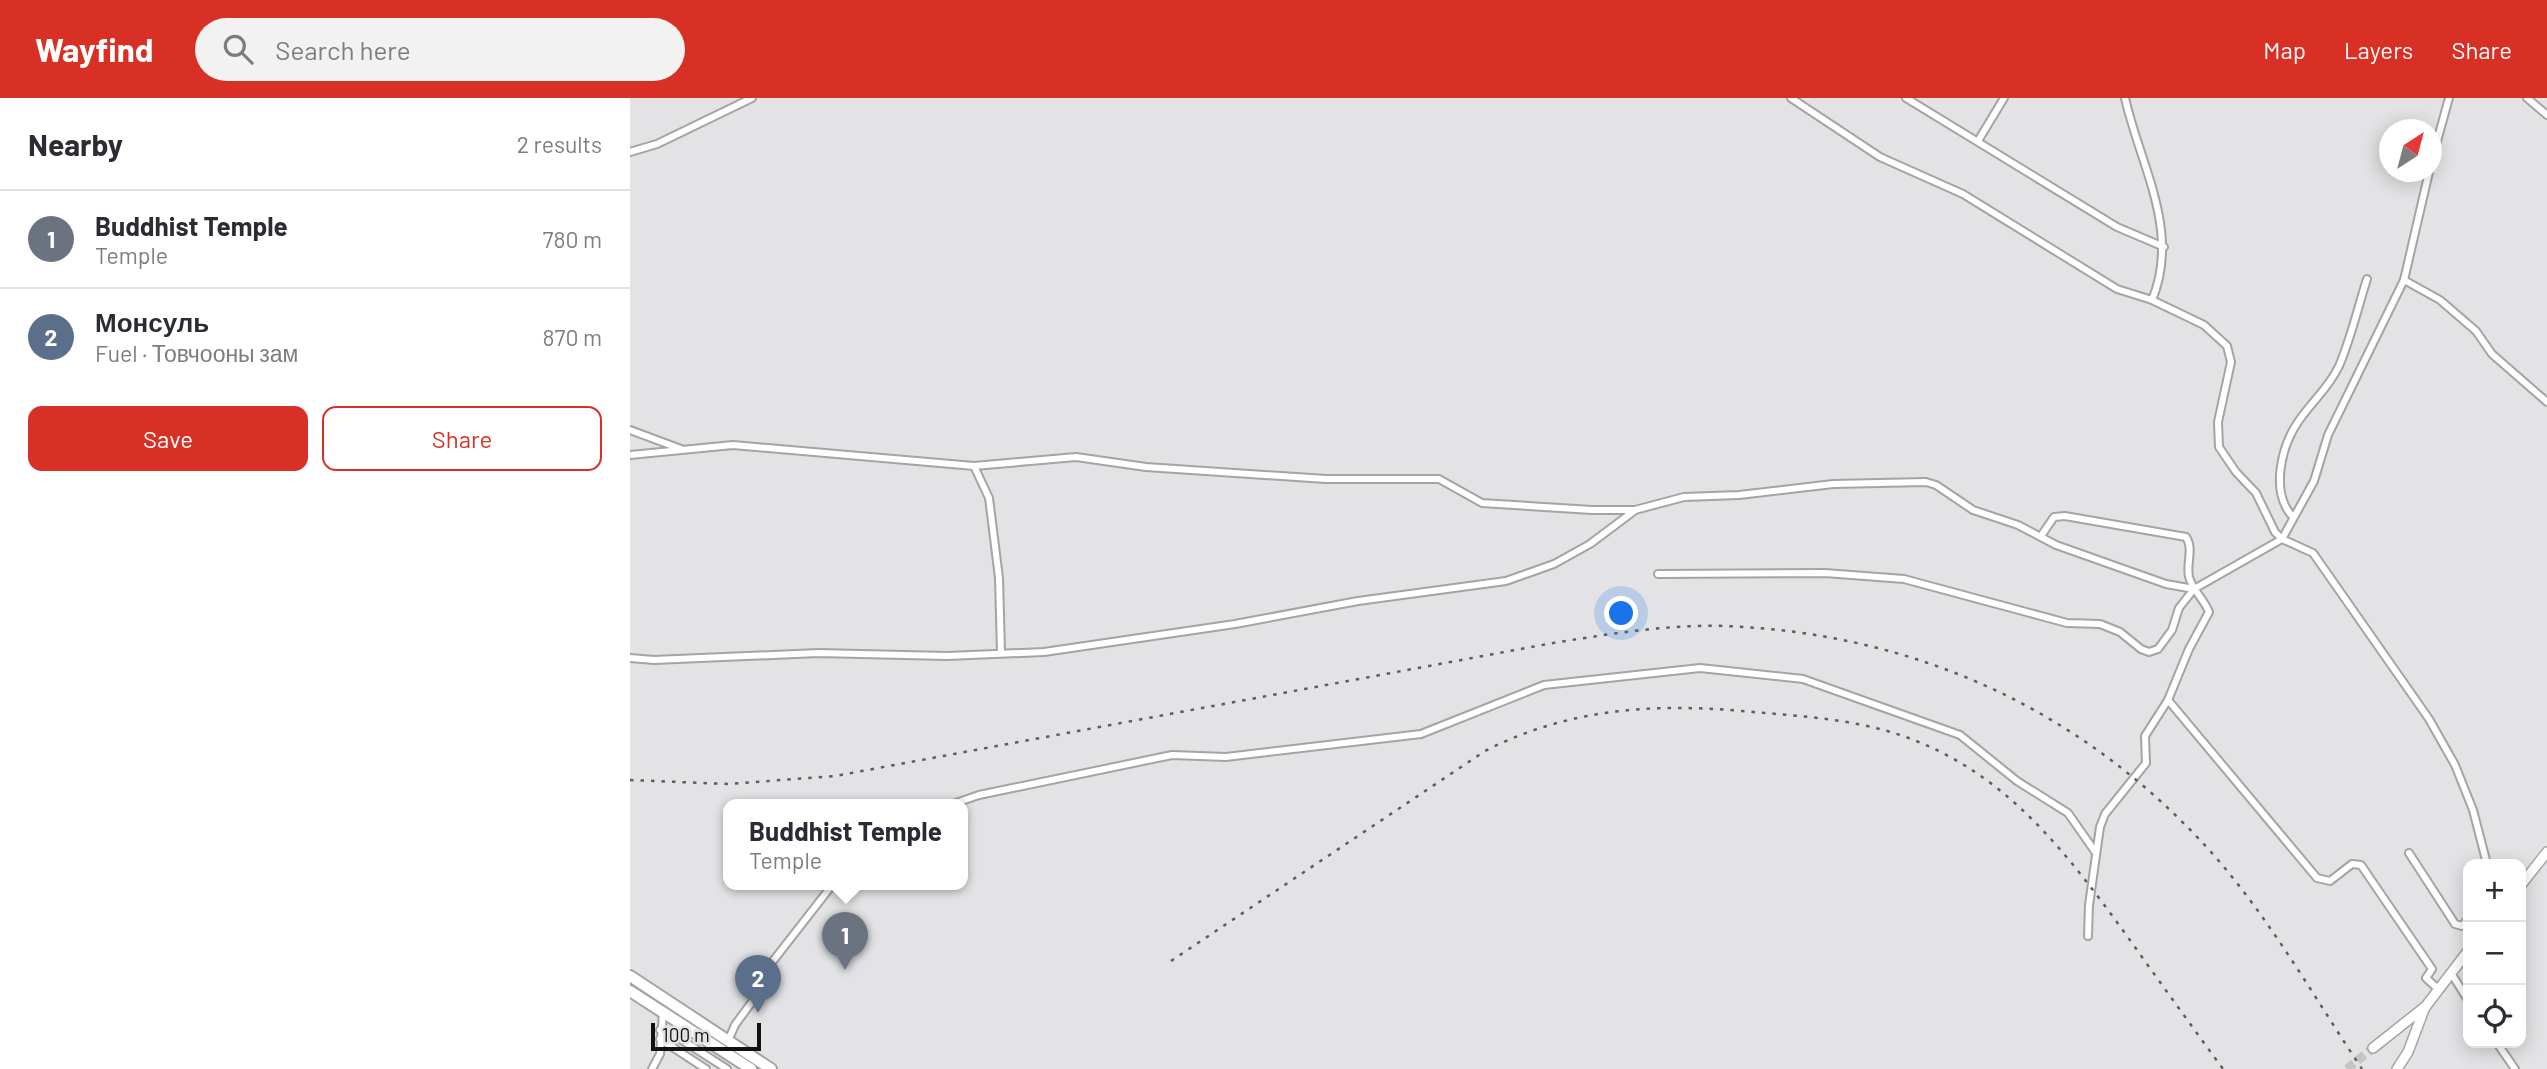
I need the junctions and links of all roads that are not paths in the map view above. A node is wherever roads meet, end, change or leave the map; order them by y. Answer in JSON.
{"nodes":[{"id":1,"x":752,"y":98,"type":"edge"},
{"id":2,"x":1791,"y":98,"type":"edge"},
{"id":3,"x":1906,"y":98,"type":"edge"},
{"id":4,"x":2004,"y":98,"type":"edge"},
{"id":5,"x":2125,"y":98,"type":"edge"},
{"id":6,"x":2449,"y":98,"type":"edge"},
{"id":7,"x":2528,"y":98,"type":"edge"},
{"id":8,"x":2547,"y":115,"type":"edge"},
{"id":9,"x":2442,"y":123,"type":"edge"},
{"id":10,"x":1978,"y":141,"type":"junction"},
{"id":11,"x":630,"y":152,"type":"edge"},
{"id":12,"x":2427,"y":182,"type":"edge"},
{"id":13,"x":2164,"y":247,"type":"junction"},
{"id":14,"x":2367,"y":279,"type":"dead end"},
{"id":15,"x":2404,"y":279,"type":"junction"},
{"id":16,"x":2152,"y":300,"type":"junction"},
{"id":17,"x":2547,"y":402,"type":"edge"},
{"id":18,"x":630,"y":430,"type":"edge"},
{"id":19,"x":683,"y":450,"type":"junction"},
{"id":20,"x":630,"y":455,"type":"edge"},
{"id":21,"x":974,"y":466,"type":"junction"},
{"id":22,"x":1635,"y":510,"type":"junction"},
{"id":23,"x":2293,"y":517,"type":"junction"},
{"id":24,"x":2041,"y":536,"type":"junction"},
{"id":25,"x":2282,"y":539,"type":"junction"},
{"id":26,"x":1658,"y":574,"type":"dead end"},
{"id":27,"x":2193,"y":589,"type":"junction"},
{"id":28,"x":1001,"y":653,"type":"junction"},
{"id":29,"x":630,"y":658,"type":"edge"},
{"id":30,"x":2168,"y":700,"type":"junction"},
{"id":31,"x":967,"y":799,"type":"edge"},
{"id":32,"x":2547,"y":852,"type":"edge"},
{"id":33,"x":2096,"y":853,"type":"junction"},
{"id":34,"x":2409,"y":853,"type":"dead end"},
{"id":35,"x":2486,"y":859,"type":"edge"},
{"id":36,"x":2526,"y":879,"type":"edge"},
{"id":37,"x":828,"y":890,"type":"edge"},
{"id":38,"x":2465,"y":922,"type":"edge"},
{"id":39,"x":2088,"y":936,"type":"dead end"},
{"id":40,"x":2463,"y":957,"type":"edge"},
{"id":41,"x":2451,"y":973,"type":"junction"},
{"id":42,"x":630,"y":976,"type":"edge"},
{"id":43,"x":2438,"y":989,"type":"junction"},
{"id":44,"x":630,"y":991,"type":"edge"},
{"id":45,"x":2463,"y":992,"type":"edge"},
{"id":46,"x":2426,"y":1006,"type":"junction"},
{"id":47,"x":663,"y":1012,"type":"junction"},
{"id":48,"x":660,"y":1030,"type":"junction"},
{"id":49,"x":660,"y":1039,"type":"junction"},
{"id":50,"x":728,"y":1041,"type":"junction"},
{"id":51,"x":2373,"y":1048,"type":"tunnel mouth"},
{"id":52,"x":2500,"y":1048,"type":"edge"},
{"id":53,"x":652,"y":1069,"type":"edge"},
{"id":54,"x":706,"y":1069,"type":"edge"},
{"id":55,"x":727,"y":1069,"type":"edge"},
{"id":56,"x":751,"y":1069,"type":"edge"},
{"id":57,"x":771,"y":1069,"type":"edge"},
{"id":58,"x":2397,"y":1069,"type":"edge"},
{"id":59,"x":2515,"y":1069,"type":"edge"}],
"edges":[{"from":1,"to":11,"type":"street"},
{"from":2,"to":16,"type":"street"},
{"from":3,"to":10,"type":"street"},
{"from":4,"to":10,"type":"street"},
{"from":5,"to":13,"type":"street"},
{"from":6,"to":9,"type":"street"},
{"from":7,"to":8,"type":"street"},
{"from":10,"to":13,"type":"street"},
{"from":12,"to":15,"type":"street"},
{"from":13,"to":16,"type":"street"},
{"from":14,"to":23,"type":"street"},
{"from":15,"to":17,"type":"street"},
{"from":15,"to":23,"type":"street"},
{"from":16,"to":25,"type":"street"},
{"from":18,"to":19,"type":"street"},
{"from":19,"to":20,"type":"street"},
{"from":19,"to":21,"type":"street"},
{"from":21,"to":22,"type":"street"},
{"from":21,"to":28,"type":"street"},
{"from":22,"to":24,"type":"street"},
{"from":22,"to":28,"type":"street"},
{"from":23,"to":25,"type":"street"},
{"from":24,"to":27,"type":"street"},
{"from":24,"to":27,"type":"street"},
{"from":25,"to":27,"type":"street"},
{"from":25,"to":35,"type":"street"},
{"from":26,"to":27,"type":"street"},
{"from":27,"to":30,"type":"street"},
{"from":28,"to":29,"type":"street"},
{"from":30,"to":33,"type":"street"},
{"from":30,"to":43,"type":"street"},
{"from":31,"to":33,"type":"street"},
{"from":32,"to":36,"type":"main road"},
{"from":33,"to":39,"type":"street"},
{"from":34,"to":38,"type":"street"},
{"from":37,"to":50,"type":"street"},
{"from":40,"to":41,"type":"main road"},
{"from":41,"to":43,"type":"main road"},
{"from":41,"to":45,"type":"street"},
{"from":42,"to":50,"type":"highway"},
{"from":43,"to":46,"type":"main road"},
{"from":44,"to":47,"type":"highway"},
{"from":46,"to":51,"type":"main road"},
{"from":46,"to":58,"type":"main road"},
{"from":47,"to":48,"type":"street"},
{"from":47,"to":56,"type":"highway"},
{"from":48,"to":49,"type":"street"},
{"from":48,"to":55,"type":"street"},
{"from":49,"to":53,"type":"street"},
{"from":49,"to":54,"type":"street"},
{"from":50,"to":57,"type":"highway"},
{"from":52,"to":59,"type":"street"}]}
